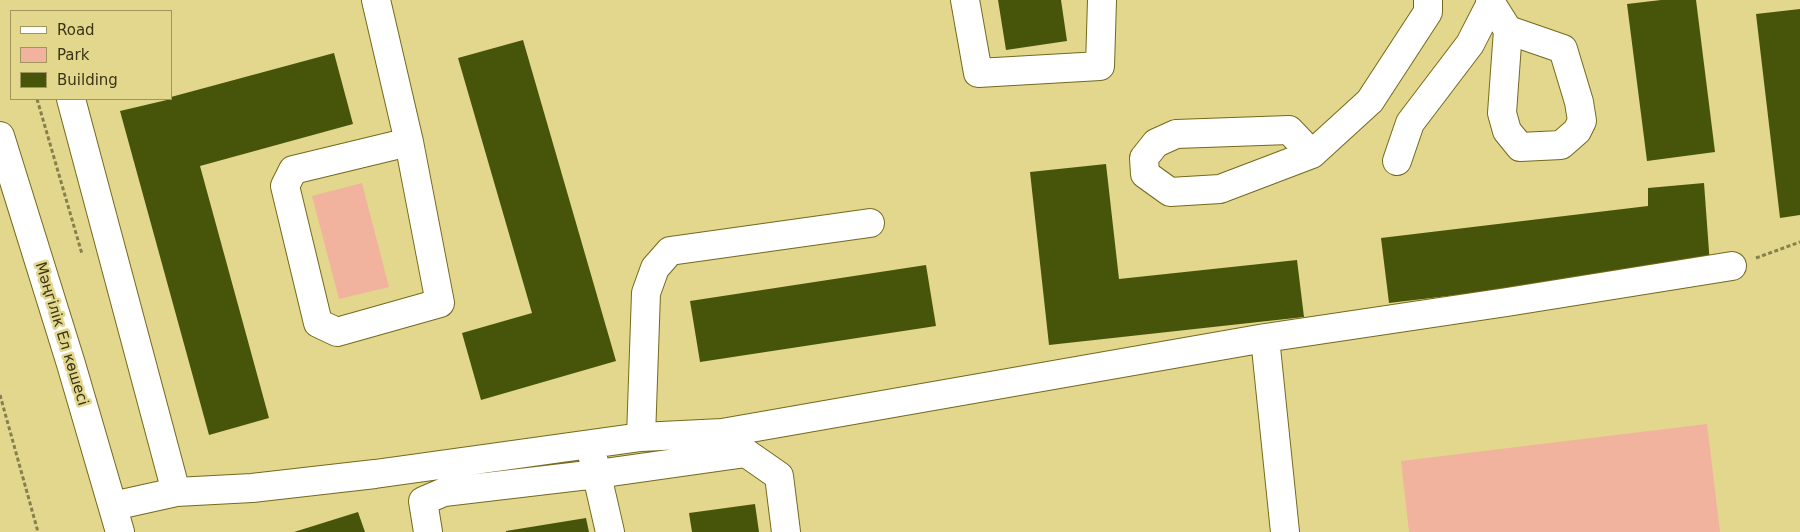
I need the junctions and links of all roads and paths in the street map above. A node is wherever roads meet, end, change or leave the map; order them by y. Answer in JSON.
{"nodes":[{"id":1,"x":376,"y":0,"type":"edge"},
{"id":2,"x":965,"y":0,"type":"edge"},
{"id":3,"x":1102,"y":0,"type":"edge"},
{"id":4,"x":1428,"y":0,"type":"edge"},
{"id":5,"x":1490,"y":2,"type":"edge"},
{"id":6,"x":1508,"y":30,"type":"dead end"},
{"id":7,"x":71,"y":100,"type":"edge"},
{"id":8,"x":0,"y":136,"type":"edge"},
{"id":9,"x":409,"y":142,"type":"junction"},
{"id":10,"x":1312,"y":154,"type":"junction"},
{"id":11,"x":1397,"y":161,"type":"dead end"},
{"id":12,"x":870,"y":223,"type":"dead end"},
{"id":13,"x":1800,"y":242,"type":"edge"},
{"id":14,"x":1732,"y":266,"type":"joint"},
{"id":15,"x":1265,"y":338,"type":"junction"},
{"id":16,"x":0,"y":395,"type":"edge"},
{"id":17,"x":641,"y":437,"type":"junction"},
{"id":18,"x":590,"y":444,"type":"junction"},
{"id":19,"x":597,"y":474,"type":"junction"},
{"id":20,"x":176,"y":492,"type":"junction"},
{"id":21,"x":113,"y":506,"type":"junction"},
{"id":22,"x":38,"y":532,"type":"edge"},
{"id":23,"x":120,"y":532,"type":"edge"},
{"id":24,"x":428,"y":532,"type":"edge"},
{"id":25,"x":610,"y":532,"type":"edge"},
{"id":26,"x":786,"y":532,"type":"edge"},
{"id":27,"x":1285,"y":532,"type":"edge"}],
"edges":[{"from":1,"to":9,"type":"street"},
{"from":2,"to":3,"type":"street"},
{"from":4,"to":10,"type":"street"},
{"from":5,"to":6,"type":"street"},
{"from":5,"to":11,"type":"street"},
{"from":7,"to":20,"type":"street"},
{"from":8,"to":21,"type":"street","name":"Мәңгілік Ел көшесі"},
{"from":9,"to":9,"type":"street"},
{"from":10,"to":10,"type":"street"},
{"from":12,"to":17,"type":"street"},
{"from":13,"to":14,"type":"path"},
{"from":14,"to":15,"type":"street"},
{"from":15,"to":17,"type":"street"},
{"from":15,"to":27,"type":"street"},
{"from":16,"to":22,"type":"path"},
{"from":17,"to":18,"type":"street"},
{"from":18,"to":19,"type":"street"},
{"from":18,"to":20,"type":"street"},
{"from":19,"to":24,"type":"street"},
{"from":19,"to":25,"type":"street"},
{"from":19,"to":26,"type":"street"},
{"from":20,"to":21,"type":"street"},
{"from":21,"to":23,"type":"street","name":"Мәңгілік Ел көшесі"}]}
